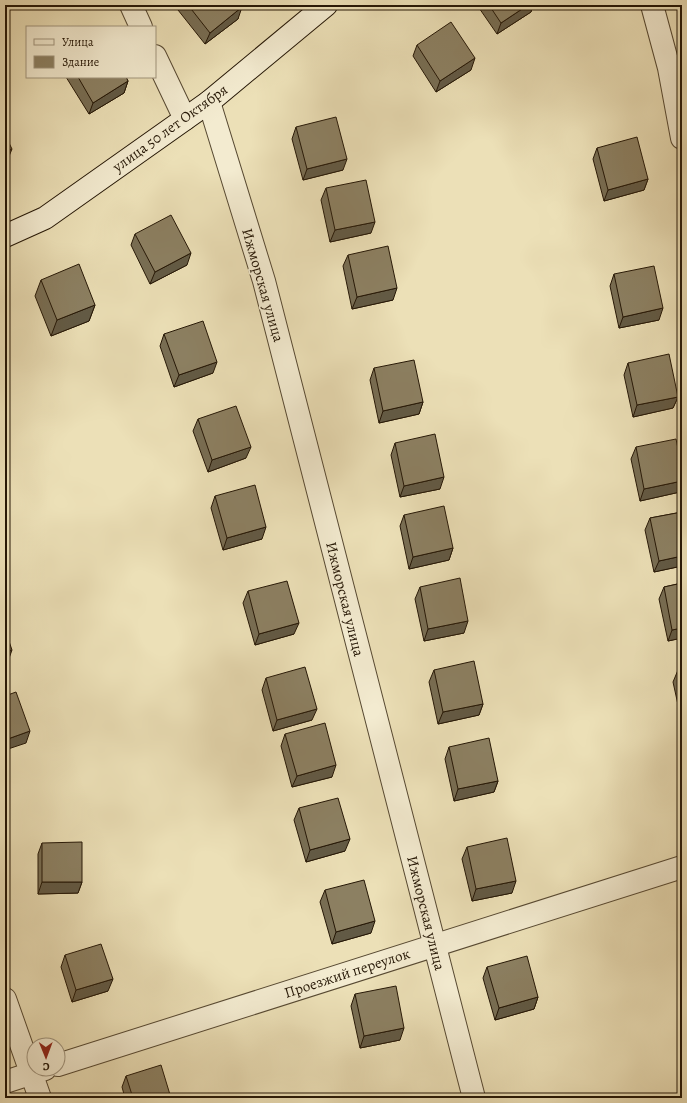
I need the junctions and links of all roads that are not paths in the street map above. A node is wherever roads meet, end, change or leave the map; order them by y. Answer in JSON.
{"nodes":[{"id":1,"x":131,"y":5,"type":"edge"},
{"id":2,"x":326,"y":5,"type":"edge"},
{"id":3,"x":652,"y":5,"type":"edge"},
{"id":4,"x":141,"y":26,"type":"edge"},
{"id":5,"x":156,"y":58,"type":"edge"},
{"id":6,"x":209,"y":102,"type":"junction"},
{"id":7,"x":185,"y":119,"type":"junction"},
{"id":8,"x":682,"y":138,"type":"edge"},
{"id":9,"x":5,"y":236,"type":"edge"},
{"id":10,"x":682,"y":867,"type":"edge"},
{"id":11,"x":434,"y":945,"type":"junction"},
{"id":12,"x":5,"y":999,"type":"edge"},
{"id":13,"x":26,"y":1045,"type":"edge"},
{"id":14,"x":66,"y":1062,"type":"edge"},
{"id":15,"x":26,"y":1075,"type":"edge"},
{"id":16,"x":38,"y":1077,"type":"edge"},
{"id":17,"x":5,"y":1082,"type":"edge"},
{"id":18,"x":40,"y":1098,"type":"edge"},
{"id":19,"x":474,"y":1098,"type":"edge"}],
"edges":[{"from":1,"to":4,"type":"street"},
{"from":2,"to":6,"type":"street","name":"улица 50 лет Октября"},
{"from":3,"to":8,"type":"street"},
{"from":5,"to":7,"type":"street"},
{"from":6,"to":7,"type":"street","name":"улица 50 лет Октября"},
{"from":6,"to":11,"type":"street","name":"Ижморская улица"},
{"from":7,"to":9,"type":"street","name":"улица 50 лет Октября"},
{"from":10,"to":11,"type":"street","name":"Проезжий переулок"},
{"from":11,"to":14,"type":"street","name":"Проезжий переулок"},
{"from":11,"to":19,"type":"street","name":"Ижморская улица"},
{"from":12,"to":13,"type":"street"},
{"from":15,"to":17,"type":"street"},
{"from":16,"to":18,"type":"street"}]}
